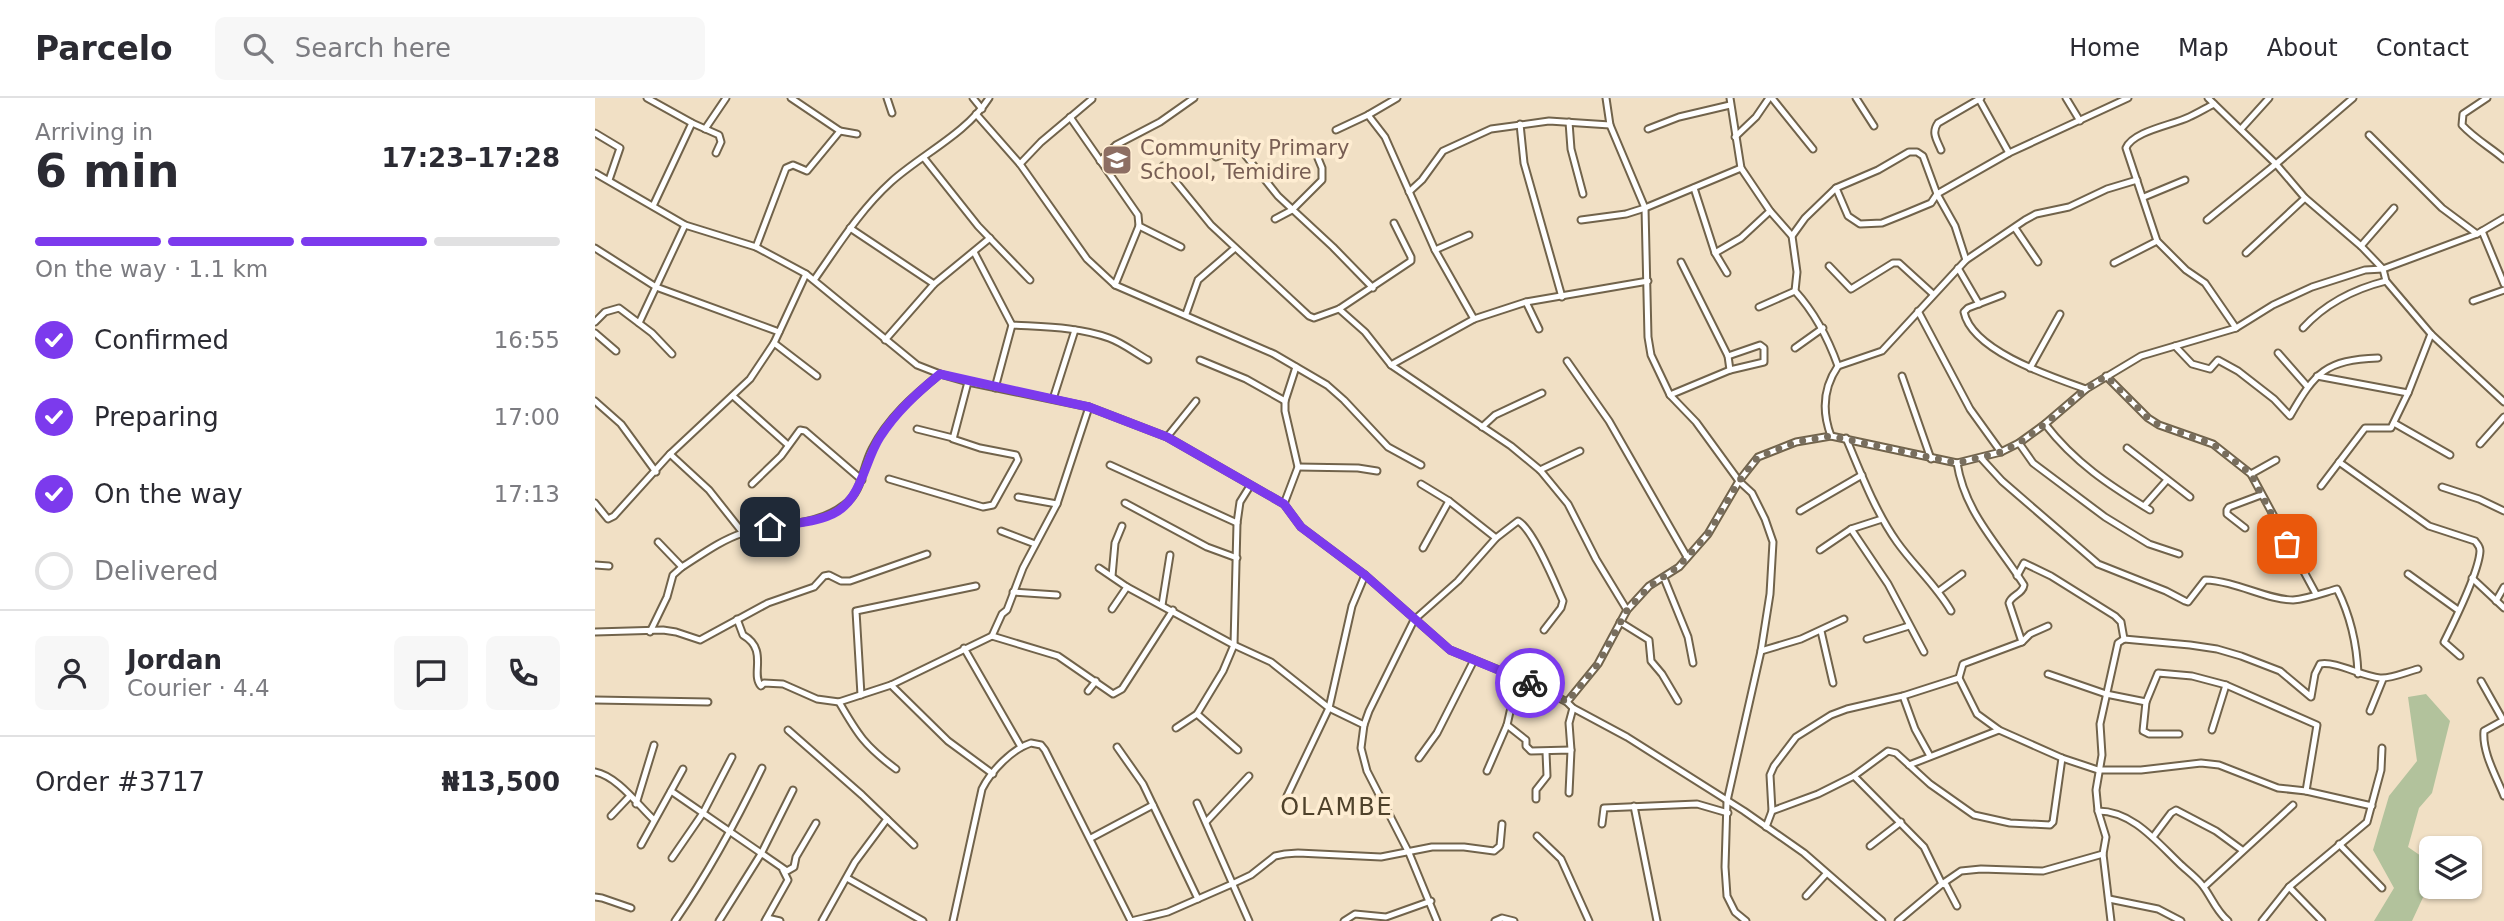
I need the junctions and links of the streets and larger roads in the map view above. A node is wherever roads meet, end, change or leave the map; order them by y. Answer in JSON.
{"nodes":[{"id":1,"x":647,"y":98,"type":"edge"},
{"id":2,"x":726,"y":98,"type":"edge"},
{"id":3,"x":792,"y":98,"type":"edge"},
{"id":4,"x":887,"y":98,"type":"edge"},
{"id":5,"x":973,"y":98,"type":"edge"},
{"id":6,"x":989,"y":98,"type":"edge"},
{"id":7,"x":1194,"y":98,"type":"edge"},
{"id":8,"x":1397,"y":98,"type":"edge"},
{"id":9,"x":1606,"y":98,"type":"edge"},
{"id":10,"x":1771,"y":98,"type":"edge"},
{"id":11,"x":1856,"y":98,"type":"edge"},
{"id":12,"x":2066,"y":98,"type":"edge"},
{"id":13,"x":2128,"y":98,"type":"edge"},
{"id":14,"x":2208,"y":98,"type":"edge"},
{"id":15,"x":2269,"y":98,"type":"edge"},
{"id":16,"x":2353,"y":98,"type":"edge"},
{"id":17,"x":2487,"y":98,"type":"edge"},
{"id":18,"x":1092,"y":99,"type":"edge"},
{"id":19,"x":1980,"y":99,"type":"edge"},
{"id":20,"x":1730,"y":101,"type":"edge"},
{"id":21,"x":2214,"y":104,"type":"junction"},
{"id":22,"x":982,"y":109,"type":"junction"},
{"id":23,"x":891,"y":113,"type":"dead end"},
{"id":24,"x":976,"y":114,"type":"junction"},
{"id":25,"x":1368,"y":115,"type":"junction"},
{"id":26,"x":1070,"y":117,"type":"junction"},
{"id":27,"x":2080,"y":121,"type":"junction"},
{"id":28,"x":1569,"y":122,"type":"junction"},
{"id":29,"x":692,"y":123,"type":"junction"},
{"id":30,"x":1520,"y":124,"type":"junction"},
{"id":31,"x":1610,"y":125,"type":"junction"},
{"id":32,"x":1874,"y":126,"type":"dead end"},
{"id":33,"x":705,"y":129,"type":"junction"},
{"id":34,"x":1648,"y":129,"type":"dead end"},
{"id":35,"x":2241,"y":129,"type":"junction"},
{"id":36,"x":1336,"y":130,"type":"dead end"},
{"id":37,"x":840,"y":131,"type":"junction"},
{"id":38,"x":595,"y":133,"type":"edge"},
{"id":39,"x":857,"y":134,"type":"dead end"},
{"id":40,"x":2369,"y":135,"type":"dead end"},
{"id":41,"x":1735,"y":137,"type":"junction"},
{"id":42,"x":1313,"y":146,"type":"dead end"},
{"id":43,"x":1813,"y":149,"type":"dead end"},
{"id":44,"x":1941,"y":150,"type":"dead end"},
{"id":45,"x":716,"y":153,"type":"dead end"},
{"id":46,"x":2009,"y":153,"type":"junction"},
{"id":47,"x":1216,"y":157,"type":"dead end"},
{"id":48,"x":924,"y":158,"type":"junction"},
{"id":49,"x":2504,"y":159,"type":"edge"},
{"id":50,"x":1100,"y":160,"type":"junction"},
{"id":51,"x":1020,"y":164,"type":"junction"},
{"id":52,"x":2276,"y":164,"type":"junction"},
{"id":53,"x":1163,"y":166,"type":"dead end"},
{"id":54,"x":1741,"y":168,"type":"junction"},
{"id":55,"x":595,"y":173,"type":"edge"},
{"id":56,"x":609,"y":180,"type":"junction"},
{"id":57,"x":2137,"y":180,"type":"junction"},
{"id":58,"x":2185,"y":180,"type":"dead end"},
{"id":59,"x":1694,"y":188,"type":"junction"},
{"id":60,"x":1836,"y":188,"type":"junction"},
{"id":61,"x":1409,"y":192,"type":"junction"},
{"id":62,"x":1583,"y":194,"type":"dead end"},
{"id":63,"x":1937,"y":194,"type":"junction"},
{"id":64,"x":2144,"y":197,"type":"junction"},
{"id":65,"x":2305,"y":198,"type":"junction"},
{"id":66,"x":653,"y":206,"type":"junction"},
{"id":67,"x":1645,"y":208,"type":"junction"},
{"id":68,"x":2394,"y":208,"type":"dead end"},
{"id":69,"x":1292,"y":210,"type":"junction"},
{"id":70,"x":1770,"y":211,"type":"junction"},
{"id":71,"x":2504,"y":218,"type":"edge"},
{"id":72,"x":1275,"y":219,"type":"dead end"},
{"id":73,"x":2207,"y":219,"type":"dead end"},
{"id":74,"x":1581,"y":220,"type":"dead end"},
{"id":75,"x":1394,"y":223,"type":"dead end"},
{"id":76,"x":685,"y":225,"type":"junction"},
{"id":77,"x":1139,"y":226,"type":"junction"},
{"id":78,"x":850,"y":228,"type":"junction"},
{"id":79,"x":2015,"y":228,"type":"junction"},
{"id":80,"x":2479,"y":233,"type":"junction"},
{"id":81,"x":1469,"y":236,"type":"dead end"},
{"id":82,"x":1792,"y":236,"type":"junction"},
{"id":83,"x":990,"y":238,"type":"junction"},
{"id":84,"x":2157,"y":241,"type":"junction"},
{"id":85,"x":2361,"y":246,"type":"junction"},
{"id":86,"x":757,"y":247,"type":"junction"},
{"id":87,"x":1181,"y":247,"type":"dead end"},
{"id":88,"x":595,"y":248,"type":"edge"},
{"id":89,"x":1235,"y":248,"type":"junction"},
{"id":90,"x":1435,"y":250,"type":"junction"},
{"id":91,"x":974,"y":252,"type":"junction"},
{"id":92,"x":1715,"y":253,"type":"junction"},
{"id":93,"x":2246,"y":253,"type":"dead end"},
{"id":94,"x":1966,"y":260,"type":"junction"},
{"id":95,"x":1682,"y":262,"type":"dead end"},
{"id":96,"x":2038,"y":262,"type":"dead end"},
{"id":97,"x":2114,"y":263,"type":"dead end"},
{"id":98,"x":1829,"y":266,"type":"dead end"},
{"id":99,"x":1958,"y":268,"type":"junction"},
{"id":100,"x":2383,"y":269,"type":"junction"},
{"id":101,"x":1727,"y":273,"type":"dead end"},
{"id":102,"x":806,"y":274,"type":"junction"},
{"id":103,"x":814,"y":280,"type":"junction"},
{"id":104,"x":1030,"y":280,"type":"dead end"},
{"id":105,"x":1649,"y":281,"type":"junction"},
{"id":106,"x":2386,"y":281,"type":"junction"},
{"id":107,"x":934,"y":284,"type":"junction"},
{"id":108,"x":2504,"y":284,"type":"edge"},
{"id":109,"x":1115,"y":285,"type":"junction"},
{"id":110,"x":656,"y":287,"type":"junction"},
{"id":111,"x":1373,"y":288,"type":"junction"},
{"id":112,"x":2504,"y":290,"type":"edge"},
{"id":113,"x":1795,"y":291,"type":"junction"},
{"id":114,"x":1933,"y":294,"type":"junction"},
{"id":115,"x":2001,"y":295,"type":"dead end"},
{"id":116,"x":1562,"y":297,"type":"junction"},
{"id":117,"x":2473,"y":301,"type":"dead end"},
{"id":118,"x":1526,"y":302,"type":"junction"},
{"id":119,"x":1979,"y":304,"type":"junction"},
{"id":120,"x":1759,"y":307,"type":"dead end"},
{"id":121,"x":1339,"y":309,"type":"junction"},
{"id":122,"x":1918,"y":312,"type":"junction"},
{"id":123,"x":1186,"y":314,"type":"junction"},
{"id":124,"x":2060,"y":314,"type":"dead end"},
{"id":125,"x":1474,"y":319,"type":"junction"},
{"id":126,"x":595,"y":322,"type":"edge"},
{"id":127,"x":639,"y":323,"type":"junction"},
{"id":128,"x":1012,"y":325,"type":"junction"},
{"id":129,"x":1823,"y":328,"type":"junction"},
{"id":130,"x":2236,"y":328,"type":"junction"},
{"id":131,"x":2303,"y":328,"type":"dead end"},
{"id":132,"x":1539,"y":329,"type":"dead end"},
{"id":133,"x":1075,"y":330,"type":"junction"},
{"id":134,"x":595,"y":332,"type":"edge"},
{"id":135,"x":779,"y":332,"type":"junction"},
{"id":136,"x":2431,"y":334,"type":"junction"},
{"id":137,"x":885,"y":340,"type":"junction"},
{"id":138,"x":774,"y":343,"type":"junction"},
{"id":139,"x":2175,"y":346,"type":"junction"},
{"id":140,"x":1795,"y":348,"type":"dead end"},
{"id":141,"x":616,"y":351,"type":"dead end"},
{"id":142,"x":2278,"y":353,"type":"dead end"},
{"id":143,"x":672,"y":354,"type":"dead end"},
{"id":144,"x":1728,"y":356,"type":"junction"},
{"id":145,"x":2378,"y":358,"type":"dead end"},
{"id":146,"x":1148,"y":360,"type":"dead end"},
{"id":147,"x":1200,"y":360,"type":"dead end"},
{"id":148,"x":1567,"y":361,"type":"dead end"},
{"id":149,"x":1391,"y":365,"type":"junction"},
{"id":150,"x":1838,"y":366,"type":"junction"},
{"id":151,"x":1296,"y":367,"type":"junction"},
{"id":152,"x":2030,"y":368,"type":"junction"},
{"id":153,"x":1730,"y":370,"type":"junction"},
{"id":154,"x":940,"y":374,"type":"junction"},
{"id":155,"x":817,"y":376,"type":"dead end"},
{"id":156,"x":1902,"y":376,"type":"dead end"},
{"id":157,"x":2106,"y":376,"type":"junction"},
{"id":158,"x":2317,"y":376,"type":"junction"},
{"id":159,"x":968,"y":382,"type":"junction"},
{"id":160,"x":2307,"y":386,"type":"junction"},
{"id":161,"x":995,"y":388,"type":"junction"},
{"id":162,"x":2086,"y":389,"type":"junction"},
{"id":163,"x":1542,"y":393,"type":"dead end"},
{"id":164,"x":2408,"y":393,"type":"junction"},
{"id":165,"x":1670,"y":395,"type":"junction"},
{"id":166,"x":733,"y":396,"type":"junction"},
{"id":167,"x":1053,"y":399,"type":"junction"},
{"id":168,"x":595,"y":401,"type":"edge"},
{"id":169,"x":1196,"y":401,"type":"dead end"},
{"id":170,"x":1285,"y":401,"type":"junction"},
{"id":171,"x":2504,"y":402,"type":"edge"},
{"id":172,"x":1089,"y":407,"type":"junction"},
{"id":173,"x":2504,"y":417,"type":"edge"},
{"id":174,"x":2394,"y":423,"type":"junction"},
{"id":175,"x":2045,"y":424,"type":"junction"},
{"id":176,"x":1482,"y":428,"type":"junction"},
{"id":177,"x":917,"y":429,"type":"dead end"},
{"id":178,"x":1831,"y":436,"type":"junction"},
{"id":179,"x":1167,"y":437,"type":"junction"},
{"id":180,"x":953,"y":438,"type":"junction"},
{"id":181,"x":1846,"y":438,"type":"junction"},
{"id":182,"x":2019,"y":443,"type":"junction"},
{"id":183,"x":2480,"y":443,"type":"dead end"},
{"id":184,"x":788,"y":445,"type":"junction"},
{"id":185,"x":2127,"y":448,"type":"dead end"},
{"id":186,"x":1580,"y":451,"type":"dead end"},
{"id":187,"x":2001,"y":452,"type":"junction"},
{"id":188,"x":670,"y":454,"type":"junction"},
{"id":189,"x":2450,"y":455,"type":"dead end"},
{"id":190,"x":1981,"y":458,"type":"junction"},
{"id":191,"x":1931,"y":459,"type":"junction"},
{"id":192,"x":2276,"y":460,"type":"dead end"},
{"id":193,"x":2339,"y":462,"type":"junction"},
{"id":194,"x":1957,"y":463,"type":"junction"},
{"id":195,"x":1110,"y":465,"type":"dead end"},
{"id":196,"x":1421,"y":465,"type":"dead end"},
{"id":197,"x":1298,"y":467,"type":"junction"},
{"id":198,"x":1540,"y":470,"type":"junction"},
{"id":199,"x":1377,"y":471,"type":"dead end"},
{"id":200,"x":656,"y":472,"type":"junction"},
{"id":201,"x":2251,"y":474,"type":"junction"},
{"id":202,"x":1862,"y":475,"type":"junction"},
{"id":203,"x":889,"y":479,"type":"dead end"},
{"id":204,"x":862,"y":480,"type":"junction"},
{"id":205,"x":2167,"y":480,"type":"junction"},
{"id":206,"x":1739,"y":481,"type":"junction"},
{"id":207,"x":751,"y":484,"type":"dead end"},
{"id":208,"x":1421,"y":484,"type":"dead end"},
{"id":209,"x":1250,"y":486,"type":"junction"},
{"id":210,"x":2321,"y":486,"type":"dead end"},
{"id":211,"x":2442,"y":487,"type":"dead end"},
{"id":212,"x":2261,"y":495,"type":"junction"},
{"id":213,"x":1018,"y":497,"type":"dead end"},
{"id":214,"x":2189,"y":497,"type":"dead end"},
{"id":215,"x":1449,"y":501,"type":"junction"},
{"id":216,"x":595,"y":503,"type":"edge"},
{"id":217,"x":1125,"y":503,"type":"dead end"},
{"id":218,"x":1057,"y":504,"type":"junction"},
{"id":219,"x":1284,"y":504,"type":"junction"},
{"id":220,"x":1800,"y":511,"type":"dead end"},
{"id":221,"x":2504,"y":511,"type":"edge"},
{"id":222,"x":1882,"y":519,"type":"junction"},
{"id":223,"x":1237,"y":523,"type":"junction"},
{"id":224,"x":1122,"y":526,"type":"dead end"},
{"id":225,"x":2245,"y":528,"type":"dead end"},
{"id":226,"x":1851,"y":529,"type":"junction"},
{"id":227,"x":1001,"y":531,"type":"dead end"},
{"id":228,"x":743,"y":533,"type":"junction"},
{"id":229,"x":1496,"y":538,"type":"junction"},
{"id":230,"x":658,"y":541,"type":"dead end"},
{"id":231,"x":1035,"y":544,"type":"junction"},
{"id":232,"x":1423,"y":548,"type":"dead end"},
{"id":233,"x":1820,"y":550,"type":"dead end"},
{"id":234,"x":927,"y":554,"type":"dead end"},
{"id":235,"x":2179,"y":554,"type":"dead end"},
{"id":236,"x":1170,"y":555,"type":"dead end"},
{"id":237,"x":1687,"y":557,"type":"junction"},
{"id":238,"x":1237,"y":558,"type":"junction"},
{"id":239,"x":595,"y":565,"type":"edge"},
{"id":240,"x":609,"y":566,"type":"dead end"},
{"id":241,"x":682,"y":567,"type":"junction"},
{"id":242,"x":1099,"y":568,"type":"dead end"},
{"id":243,"x":1962,"y":574,"type":"dead end"},
{"id":244,"x":2408,"y":574,"type":"dead end"},
{"id":245,"x":1365,"y":575,"type":"junction"},
{"id":246,"x":1112,"y":576,"type":"junction"},
{"id":247,"x":2017,"y":576,"type":"junction"},
{"id":248,"x":1664,"y":578,"type":"junction"},
{"id":249,"x":2472,"y":578,"type":"junction"},
{"id":250,"x":976,"y":586,"type":"dead end"},
{"id":251,"x":1127,"y":587,"type":"junction"},
{"id":252,"x":2504,"y":587,"type":"edge"},
{"id":253,"x":1939,"y":591,"type":"junction"},
{"id":254,"x":1013,"y":592,"type":"junction"},
{"id":255,"x":2316,"y":594,"type":"junction"},
{"id":256,"x":1057,"y":595,"type":"dead end"},
{"id":257,"x":2496,"y":601,"type":"junction"},
{"id":258,"x":1162,"y":605,"type":"junction"},
{"id":259,"x":2504,"y":608,"type":"edge"},
{"id":260,"x":1112,"y":609,"type":"dead end"},
{"id":261,"x":1173,"y":610,"type":"junction"},
{"id":262,"x":1627,"y":610,"type":"junction"},
{"id":263,"x":2458,"y":610,"type":"junction"},
{"id":264,"x":1951,"y":611,"type":"dead end"},
{"id":265,"x":737,"y":619,"type":"junction"},
{"id":266,"x":1845,"y":619,"type":"dead end"},
{"id":267,"x":1414,"y":620,"type":"junction"},
{"id":268,"x":1620,"y":622,"type":"junction"},
{"id":269,"x":1909,"y":626,"type":"junction"},
{"id":270,"x":2048,"y":626,"type":"dead end"},
{"id":271,"x":1544,"y":630,"type":"dead end"},
{"id":272,"x":1821,"y":631,"type":"junction"},
{"id":273,"x":595,"y":632,"type":"edge"},
{"id":274,"x":650,"y":632,"type":"junction"},
{"id":275,"x":992,"y":636,"type":"junction"},
{"id":276,"x":1867,"y":639,"type":"dead end"},
{"id":277,"x":2124,"y":639,"type":"junction"},
{"id":278,"x":2022,"y":642,"type":"junction"},
{"id":279,"x":1234,"y":645,"type":"junction"},
{"id":280,"x":964,"y":648,"type":"junction"},
{"id":281,"x":1761,"y":651,"type":"junction"},
{"id":282,"x":1924,"y":652,"type":"dead end"},
{"id":283,"x":2460,"y":656,"type":"dead end"},
{"id":284,"x":1474,"y":660,"type":"junction"},
{"id":285,"x":1693,"y":663,"type":"dead end"},
{"id":286,"x":2418,"y":669,"type":"dead end"},
{"id":287,"x":2048,"y":674,"type":"dead end"},
{"id":288,"x":2358,"y":674,"type":"junction"},
{"id":289,"x":1959,"y":678,"type":"junction"},
{"id":290,"x":2383,"y":679,"type":"junction"},
{"id":291,"x":1095,"y":681,"type":"junction"},
{"id":292,"x":2481,"y":681,"type":"dead end"},
{"id":293,"x":1528,"y":682,"type":"junction"},
{"id":294,"x":1833,"y":683,"type":"dead end"},
{"id":295,"x":891,"y":685,"type":"junction"},
{"id":296,"x":2226,"y":685,"type":"junction"},
{"id":297,"x":1088,"y":691,"type":"dead end"},
{"id":298,"x":2106,"y":694,"type":"junction"},
{"id":299,"x":861,"y":695,"type":"junction"},
{"id":300,"x":1903,"y":696,"type":"junction"},
{"id":301,"x":595,"y":700,"type":"edge"},
{"id":302,"x":1678,"y":701,"type":"dead end"},
{"id":303,"x":708,"y":702,"type":"dead end"},
{"id":304,"x":839,"y":702,"type":"junction"},
{"id":305,"x":1567,"y":702,"type":"junction"},
{"id":306,"x":2146,"y":702,"type":"junction"},
{"id":307,"x":1329,"y":708,"type":"junction"},
{"id":308,"x":1573,"y":708,"type":"junction"},
{"id":309,"x":2370,"y":711,"type":"dead end"},
{"id":310,"x":1196,"y":714,"type":"junction"},
{"id":311,"x":2503,"y":720,"type":"edge"},
{"id":312,"x":1364,"y":725,"type":"junction"},
{"id":313,"x":1507,"y":725,"type":"junction"},
{"id":314,"x":1176,"y":727,"type":"dead end"},
{"id":315,"x":788,"y":730,"type":"dead end"},
{"id":316,"x":1999,"y":730,"type":"junction"},
{"id":317,"x":2212,"y":730,"type":"dead end"},
{"id":318,"x":2179,"y":734,"type":"dead end"},
{"id":319,"x":654,"y":745,"type":"dead end"},
{"id":320,"x":1021,"y":747,"type":"junction"},
{"id":321,"x":1117,"y":747,"type":"dead end"},
{"id":322,"x":2382,"y":748,"type":"dead end"},
{"id":323,"x":1238,"y":750,"type":"dead end"},
{"id":324,"x":1571,"y":750,"type":"junction"},
{"id":325,"x":1545,"y":752,"type":"junction"},
{"id":326,"x":1930,"y":756,"type":"junction"},
{"id":327,"x":732,"y":757,"type":"dead end"},
{"id":328,"x":1419,"y":758,"type":"dead end"},
{"id":329,"x":2062,"y":758,"type":"junction"},
{"id":330,"x":1909,"y":765,"type":"junction"},
{"id":331,"x":762,"y":768,"type":"dead end"},
{"id":332,"x":683,"y":769,"type":"dead end"},
{"id":333,"x":897,"y":769,"type":"dead end"},
{"id":334,"x":2098,"y":770,"type":"junction"},
{"id":335,"x":1487,"y":771,"type":"dead end"},
{"id":336,"x":595,"y":772,"type":"edge"},
{"id":337,"x":993,"y":774,"type":"junction"},
{"id":338,"x":1249,"y":776,"type":"dead end"},
{"id":339,"x":1854,"y":776,"type":"junction"},
{"id":340,"x":793,"y":790,"type":"dead end"},
{"id":341,"x":671,"y":791,"type":"junction"},
{"id":342,"x":2307,"y":791,"type":"junction"},
{"id":343,"x":1569,"y":793,"type":"dead end"},
{"id":344,"x":1287,"y":796,"type":"dead end"},
{"id":345,"x":2504,"y":796,"type":"edge"},
{"id":346,"x":629,"y":797,"type":"junction"},
{"id":347,"x":1536,"y":799,"type":"dead end"},
{"id":348,"x":1727,"y":801,"type":"junction"},
{"id":349,"x":1197,"y":803,"type":"dead end"},
{"id":350,"x":636,"y":804,"type":"junction"},
{"id":351,"x":1153,"y":805,"type":"junction"},
{"id":352,"x":2293,"y":805,"type":"dead end"},
{"id":353,"x":1634,"y":806,"type":"junction"},
{"id":354,"x":2372,"y":806,"type":"junction"},
{"id":355,"x":1772,"y":811,"type":"junction"},
{"id":356,"x":2098,"y":811,"type":"junction"},
{"id":357,"x":703,"y":813,"type":"junction"},
{"id":358,"x":1728,"y":813,"type":"junction"},
{"id":359,"x":611,"y":816,"type":"dead end"},
{"id":360,"x":887,"y":819,"type":"junction"},
{"id":361,"x":654,"y":820,"type":"junction"},
{"id":362,"x":1206,"y":822,"type":"junction"},
{"id":363,"x":1901,"y":822,"type":"junction"},
{"id":364,"x":816,"y":823,"type":"dead end"},
{"id":365,"x":1502,"y":824,"type":"dead end"},
{"id":366,"x":1602,"y":824,"type":"dead end"},
{"id":367,"x":1766,"y":827,"type":"junction"},
{"id":368,"x":731,"y":832,"type":"junction"},
{"id":369,"x":1537,"y":836,"type":"dead end"},
{"id":370,"x":2153,"y":837,"type":"junction"},
{"id":371,"x":1091,"y":838,"type":"junction"},
{"id":372,"x":2339,"y":844,"type":"junction"},
{"id":373,"x":641,"y":845,"type":"dead end"},
{"id":374,"x":913,"y":845,"type":"dead end"},
{"id":375,"x":1870,"y":846,"type":"dead end"},
{"id":376,"x":2242,"y":850,"type":"junction"},
{"id":377,"x":761,"y":853,"type":"junction"},
{"id":378,"x":1409,"y":853,"type":"junction"},
{"id":379,"x":2103,"y":855,"type":"junction"},
{"id":380,"x":672,"y":858,"type":"dead end"},
{"id":381,"x":778,"y":865,"type":"junction"},
{"id":382,"x":1826,"y":874,"type":"junction"},
{"id":383,"x":846,"y":878,"type":"junction"},
{"id":384,"x":1232,"y":884,"type":"junction"},
{"id":385,"x":1942,"y":884,"type":"junction"},
{"id":386,"x":2204,"y":887,"type":"junction"},
{"id":387,"x":2289,"y":887,"type":"junction"},
{"id":388,"x":2382,"y":888,"type":"dead end"},
{"id":389,"x":1806,"y":896,"type":"dead end"},
{"id":390,"x":595,"y":897,"type":"edge"},
{"id":391,"x":1198,"y":899,"type":"junction"},
{"id":392,"x":2109,"y":899,"type":"junction"},
{"id":393,"x":1431,"y":901,"type":"junction"},
{"id":394,"x":1957,"y":906,"type":"dead end"},
{"id":395,"x":631,"y":908,"type":"dead end"},
{"id":396,"x":1168,"y":912,"type":"junction"},
{"id":397,"x":766,"y":920,"type":"edge"},
{"id":398,"x":1879,"y":920,"type":"edge"},
{"id":399,"x":675,"y":921,"type":"edge"},
{"id":400,"x":719,"y":921,"type":"edge"},
{"id":401,"x":781,"y":921,"type":"edge"},
{"id":402,"x":822,"y":921,"type":"edge"},
{"id":403,"x":923,"y":921,"type":"edge"},
{"id":404,"x":953,"y":921,"type":"edge"},
{"id":405,"x":1131,"y":921,"type":"edge"},
{"id":406,"x":1172,"y":921,"type":"edge"},
{"id":407,"x":1249,"y":921,"type":"edge"},
{"id":408,"x":1344,"y":921,"type":"edge"},
{"id":409,"x":1437,"y":921,"type":"edge"},
{"id":410,"x":1495,"y":921,"type":"edge"},
{"id":411,"x":1514,"y":921,"type":"edge"},
{"id":412,"x":1589,"y":921,"type":"edge"},
{"id":413,"x":1657,"y":921,"type":"edge"},
{"id":414,"x":1746,"y":921,"type":"edge"},
{"id":415,"x":1898,"y":921,"type":"edge"},
{"id":416,"x":2111,"y":921,"type":"edge"},
{"id":417,"x":2181,"y":921,"type":"edge"},
{"id":418,"x":2228,"y":921,"type":"edge"},
{"id":419,"x":2262,"y":921,"type":"edge"},
{"id":420,"x":2322,"y":921,"type":"edge"}],
"edges":[{"from":1,"to":29,"type":"street"},
{"from":2,"to":33,"type":"street"},
{"from":3,"to":37,"type":"street"},
{"from":4,"to":23,"type":"street"},
{"from":5,"to":22,"type":"street"},
{"from":6,"to":22,"type":"street"},
{"from":7,"to":50,"type":"street"},
{"from":8,"to":25,"type":"street"},
{"from":9,"to":31,"type":"street"},
{"from":10,"to":41,"type":"street"},
{"from":10,"to":43,"type":"street"},
{"from":11,"to":32,"type":"street"},
{"from":12,"to":27,"type":"street"},
{"from":13,"to":27,"type":"street"},
{"from":14,"to":21,"type":"street"},
{"from":15,"to":35,"type":"street"},
{"from":16,"to":52,"type":"street"},
{"from":17,"to":49,"type":"street"},
{"from":18,"to":26,"type":"street"},
{"from":19,"to":44,"type":"street"},
{"from":19,"to":46,"type":"street"},
{"from":20,"to":34,"type":"street"},
{"from":20,"to":41,"type":"street"},
{"from":21,"to":35,"type":"street"},
{"from":21,"to":57,"type":"street"},
{"from":22,"to":24,"type":"street"},
{"from":24,"to":48,"type":"street"},
{"from":24,"to":51,"type":"street"},
{"from":25,"to":36,"type":"street"},
{"from":25,"to":61,"type":"street"},
{"from":26,"to":50,"type":"street"},
{"from":26,"to":51,"type":"street"},
{"from":27,"to":46,"type":"street"},
{"from":28,"to":30,"type":"street"},
{"from":28,"to":31,"type":"street"},
{"from":28,"to":62,"type":"street"},
{"from":29,"to":33,"type":"street"},
{"from":29,"to":66,"type":"street"},
{"from":30,"to":61,"type":"street"},
{"from":30,"to":116,"type":"street"},
{"from":31,"to":67,"type":"street"},
{"from":33,"to":45,"type":"street"},
{"from":35,"to":52,"type":"street"},
{"from":37,"to":39,"type":"street"},
{"from":37,"to":86,"type":"street"},
{"from":38,"to":56,"type":"street"},
{"from":40,"to":80,"type":"street"},
{"from":41,"to":54,"type":"street"},
{"from":42,"to":69,"type":"street"},
{"from":46,"to":63,"type":"street"},
{"from":47,"to":69,"type":"street"},
{"from":48,"to":78,"type":"street"},
{"from":48,"to":83,"type":"street"},
{"from":50,"to":77,"type":"street"},
{"from":51,"to":109,"type":"street"},
{"from":52,"to":65,"type":"street"},
{"from":52,"to":73,"type":"street"},
{"from":53,"to":89,"type":"street"},
{"from":54,"to":59,"type":"street"},
{"from":54,"to":70,"type":"street"},
{"from":55,"to":56,"type":"street"},
{"from":56,"to":66,"type":"street"},
{"from":57,"to":64,"type":"street"},
{"from":57,"to":79,"type":"street"},
{"from":58,"to":64,"type":"street"},
{"from":59,"to":67,"type":"street"},
{"from":59,"to":92,"type":"street"},
{"from":60,"to":63,"type":"street"},
{"from":60,"to":63,"type":"street"},
{"from":60,"to":82,"type":"street"},
{"from":61,"to":90,"type":"street"},
{"from":63,"to":94,"type":"street"},
{"from":64,"to":84,"type":"street"},
{"from":65,"to":85,"type":"street"},
{"from":65,"to":93,"type":"street"},
{"from":66,"to":76,"type":"street"},
{"from":67,"to":74,"type":"street"},
{"from":67,"to":105,"type":"street"},
{"from":68,"to":85,"type":"street"},
{"from":69,"to":72,"type":"street"},
{"from":69,"to":111,"type":"street"},
{"from":70,"to":82,"type":"street"},
{"from":70,"to":92,"type":"street"},
{"from":71,"to":80,"type":"street"},
{"from":75,"to":111,"type":"street"},
{"from":76,"to":86,"type":"street"},
{"from":76,"to":110,"type":"street"},
{"from":77,"to":87,"type":"street"},
{"from":77,"to":109,"type":"street"},
{"from":78,"to":103,"type":"street"},
{"from":78,"to":107,"type":"street"},
{"from":79,"to":94,"type":"street"},
{"from":79,"to":96,"type":"street"},
{"from":80,"to":100,"type":"street"},
{"from":80,"to":108,"type":"street"},
{"from":81,"to":90,"type":"street"},
{"from":82,"to":113,"type":"street"},
{"from":83,"to":91,"type":"street"},
{"from":83,"to":104,"type":"street"},
{"from":84,"to":97,"type":"street"},
{"from":84,"to":130,"type":"street"},
{"from":85,"to":100,"type":"street"},
{"from":86,"to":102,"type":"street"},
{"from":88,"to":110,"type":"street"},
{"from":89,"to":121,"type":"street"},
{"from":89,"to":123,"type":"street"},
{"from":90,"to":125,"type":"street"},
{"from":91,"to":107,"type":"street"},
{"from":91,"to":128,"type":"street"},
{"from":92,"to":101,"type":"street"},
{"from":94,"to":99,"type":"street"},
{"from":95,"to":144,"type":"street"},
{"from":98,"to":114,"type":"street"},
{"from":99,"to":114,"type":"street"},
{"from":99,"to":119,"type":"street"},
{"from":100,"to":106,"type":"street"},
{"from":100,"to":130,"type":"street"},
{"from":102,"to":103,"type":"street"},
{"from":102,"to":135,"type":"street"},
{"from":103,"to":137,"type":"street"},
{"from":105,"to":116,"type":"street"},
{"from":105,"to":165,"type":"street"},
{"from":106,"to":131,"type":"street"},
{"from":106,"to":136,"type":"street"},
{"from":107,"to":137,"type":"street"},
{"from":109,"to":123,"type":"street"},
{"from":110,"to":127,"type":"street"},
{"from":110,"to":135,"type":"street"},
{"from":111,"to":121,"type":"street"},
{"from":112,"to":117,"type":"street"},
{"from":113,"to":120,"type":"street"},
{"from":113,"to":129,"type":"street"},
{"from":114,"to":122,"type":"street"},
{"from":115,"to":119,"type":"street"},
{"from":116,"to":118,"type":"street"},
{"from":118,"to":125,"type":"street"},
{"from":118,"to":132,"type":"street"},
{"from":119,"to":152,"type":"street"},
{"from":121,"to":149,"type":"street"},
{"from":122,"to":150,"type":"street"},
{"from":122,"to":187,"type":"street"},
{"from":123,"to":151,"type":"street"},
{"from":124,"to":152,"type":"street"},
{"from":125,"to":149,"type":"street"},
{"from":126,"to":127,"type":"street"},
{"from":127,"to":143,"type":"street"},
{"from":128,"to":133,"type":"street"},
{"from":128,"to":161,"type":"street"},
{"from":129,"to":140,"type":"street"},
{"from":129,"to":150,"type":"street"},
{"from":130,"to":139,"type":"street"},
{"from":133,"to":146,"type":"street"},
{"from":133,"to":167,"type":"street"},
{"from":134,"to":141,"type":"street"},
{"from":135,"to":138,"type":"street"},
{"from":136,"to":164,"type":"street"},
{"from":136,"to":171,"type":"street"},
{"from":137,"to":154,"type":"street"},
{"from":138,"to":155,"type":"street"},
{"from":138,"to":166,"type":"street"},
{"from":139,"to":157,"type":"street"},
{"from":139,"to":160,"type":"street"},
{"from":142,"to":160,"type":"street"},
{"from":144,"to":153,"type":"street"},
{"from":144,"to":153,"type":"street"},
{"from":145,"to":158,"type":"street"},
{"from":147,"to":170,"type":"street"},
{"from":148,"to":237,"type":"street"},
{"from":149,"to":176,"type":"street"},
{"from":150,"to":178,"type":"street"},
{"from":151,"to":170,"type":"street"},
{"from":151,"to":196,"type":"street"},
{"from":152,"to":162,"type":"street"},
{"from":153,"to":165,"type":"street"},
{"from":154,"to":159,"type":"street"},
{"from":154,"to":204,"type":"street"},
{"from":156,"to":191,"type":"street"},
{"from":157,"to":162,"type":"street"},
{"from":157,"to":201,"type":"street"},
{"from":158,"to":160,"type":"street"},
{"from":158,"to":164,"type":"street"},
{"from":159,"to":161,"type":"street"},
{"from":159,"to":180,"type":"street"},
{"from":161,"to":167,"type":"street"},
{"from":162,"to":175,"type":"street"},
{"from":163,"to":176,"type":"street"},
{"from":164,"to":174,"type":"street"},
{"from":165,"to":206,"type":"street"},
{"from":166,"to":184,"type":"street"},
{"from":166,"to":188,"type":"street"},
{"from":167,"to":172,"type":"street"},
{"from":168,"to":200,"type":"street"},
{"from":169,"to":179,"type":"street"},
{"from":170,"to":197,"type":"street"},
{"from":172,"to":179,"type":"street"},
{"from":172,"to":218,"type":"street"},
{"from":173,"to":183,"type":"street"},
{"from":174,"to":189,"type":"street"},
{"from":174,"to":193,"type":"street"},
{"from":175,"to":182,"type":"street"},
{"from":175,"to":205,"type":"street"},
{"from":176,"to":198,"type":"street"},
{"from":177,"to":180,"type":"street"},
{"from":178,"to":181,"type":"street"},
{"from":178,"to":206,"type":"street"},
{"from":179,"to":209,"type":"street"},
{"from":180,"to":203,"type":"street"},
{"from":181,"to":191,"type":"street"},
{"from":181,"to":202,"type":"street"},
{"from":182,"to":187,"type":"street"},
{"from":182,"to":235,"type":"street"},
{"from":184,"to":204,"type":"street"},
{"from":184,"to":207,"type":"street"},
{"from":185,"to":205,"type":"street"},
{"from":186,"to":198,"type":"street"},
{"from":187,"to":190,"type":"street"},
{"from":188,"to":200,"type":"street"},
{"from":188,"to":228,"type":"street"},
{"from":190,"to":194,"type":"street"},
{"from":190,"to":255,"type":"street"},
{"from":191,"to":194,"type":"street"},
{"from":192,"to":201,"type":"street"},
{"from":193,"to":210,"type":"street"},
{"from":193,"to":249,"type":"street"},
{"from":194,"to":247,"type":"street"},
{"from":195,"to":223,"type":"street"},
{"from":197,"to":199,"type":"street"},
{"from":197,"to":219,"type":"street"},
{"from":198,"to":262,"type":"street"},
{"from":200,"to":216,"type":"street"},
{"from":201,"to":212,"type":"street"},
{"from":202,"to":220,"type":"street"},
{"from":202,"to":222,"type":"street"},
{"from":204,"to":228,"type":"street"},
{"from":205,"to":214,"type":"street"},
{"from":206,"to":237,"type":"street"},
{"from":206,"to":281,"type":"street"},
{"from":208,"to":215,"type":"street"},
{"from":209,"to":219,"type":"street"},
{"from":209,"to":223,"type":"street"},
{"from":211,"to":221,"type":"street"},
{"from":212,"to":225,"type":"street"},
{"from":212,"to":255,"type":"street"},
{"from":213,"to":218,"type":"street"},
{"from":215,"to":229,"type":"street"},
{"from":215,"to":232,"type":"street"},
{"from":217,"to":238,"type":"street"},
{"from":218,"to":231,"type":"street"},
{"from":219,"to":245,"type":"street"},
{"from":222,"to":226,"type":"street"},
{"from":222,"to":253,"type":"street"},
{"from":223,"to":238,"type":"street"},
{"from":224,"to":246,"type":"street"},
{"from":226,"to":233,"type":"street"},
{"from":226,"to":269,"type":"street"},
{"from":227,"to":231,"type":"street"},
{"from":228,"to":241,"type":"street"},
{"from":229,"to":267,"type":"street"},
{"from":229,"to":271,"type":"street"},
{"from":230,"to":241,"type":"street"},
{"from":231,"to":254,"type":"street"},
{"from":234,"to":265,"type":"street"},
{"from":236,"to":258,"type":"street"},
{"from":237,"to":248,"type":"street"},
{"from":238,"to":279,"type":"street"},
{"from":239,"to":240,"type":"street"},
{"from":241,"to":274,"type":"street"},
{"from":242,"to":246,"type":"street"},
{"from":243,"to":253,"type":"street"},
{"from":244,"to":263,"type":"street"},
{"from":245,"to":267,"type":"street"},
{"from":245,"to":307,"type":"street"},
{"from":246,"to":251,"type":"street"},
{"from":247,"to":277,"type":"street"},
{"from":247,"to":278,"type":"street"},
{"from":248,"to":262,"type":"street"},
{"from":248,"to":285,"type":"street"},
{"from":249,"to":257,"type":"street"},
{"from":249,"to":263,"type":"street"},
{"from":250,"to":299,"type":"street"},
{"from":251,"to":258,"type":"street"},
{"from":251,"to":260,"type":"street"},
{"from":252,"to":257,"type":"street"},
{"from":253,"to":264,"type":"street"},
{"from":254,"to":256,"type":"street"},
{"from":254,"to":275,"type":"street"},
{"from":255,"to":288,"type":"street"},
{"from":257,"to":259,"type":"street"},
{"from":258,"to":261,"type":"street"},
{"from":261,"to":279,"type":"street"},
{"from":261,"to":291,"type":"street"},
{"from":262,"to":268,"type":"street"},
{"from":263,"to":283,"type":"street"},
{"from":265,"to":274,"type":"street"},
{"from":265,"to":304,"type":"street"},
{"from":266,"to":272,"type":"street"},
{"from":267,"to":284,"type":"street"},
{"from":267,"to":312,"type":"street"},
{"from":268,"to":302,"type":"street"},
{"from":268,"to":305,"type":"street"},
{"from":269,"to":276,"type":"street"},
{"from":269,"to":282,"type":"street"},
{"from":270,"to":278,"type":"street"},
{"from":272,"to":281,"type":"street"},
{"from":272,"to":294,"type":"street"},
{"from":273,"to":274,"type":"street"},
{"from":275,"to":280,"type":"street"},
{"from":275,"to":291,"type":"street"},
{"from":277,"to":288,"type":"street"},
{"from":277,"to":298,"type":"street"},
{"from":278,"to":289,"type":"street"},
{"from":279,"to":307,"type":"street"},
{"from":279,"to":310,"type":"street"},
{"from":280,"to":295,"type":"street"},
{"from":280,"to":320,"type":"street"},
{"from":281,"to":348,"type":"street"},
{"from":284,"to":293,"type":"street"},
{"from":284,"to":328,"type":"street"},
{"from":286,"to":290,"type":"street"},
{"from":287,"to":298,"type":"street"},
{"from":288,"to":290,"type":"street"},
{"from":289,"to":300,"type":"street"},
{"from":289,"to":316,"type":"street"},
{"from":290,"to":309,"type":"street"},
{"from":291,"to":297,"type":"street"},
{"from":292,"to":311,"type":"street"},
{"from":293,"to":305,"type":"street"},
{"from":293,"to":313,"type":"street"},
{"from":295,"to":299,"type":"street"},
{"from":295,"to":337,"type":"street"},
{"from":296,"to":306,"type":"street"},
{"from":296,"to":317,"type":"street"},
{"from":296,"to":342,"type":"street"},
{"from":298,"to":306,"type":"street"},
{"from":298,"to":334,"type":"street"},
{"from":299,"to":304,"type":"street"},
{"from":300,"to":326,"type":"street"},
{"from":300,"to":355,"type":"street"},
{"from":301,"to":303,"type":"street"},
{"from":304,"to":333,"type":"street"},
{"from":305,"to":308,"type":"street"},
{"from":306,"to":318,"type":"street"},
{"from":307,"to":312,"type":"street"},
{"from":307,"to":344,"type":"street"},
{"from":308,"to":324,"type":"street"},
{"from":308,"to":348,"type":"street"},
{"from":310,"to":314,"type":"street"},
{"from":310,"to":323,"type":"street"},
{"from":311,"to":345,"type":"street"},
{"from":312,"to":378,"type":"street"},
{"from":313,"to":325,"type":"street"},
{"from":313,"to":335,"type":"street"},
{"from":315,"to":360,"type":"street"},
{"from":316,"to":326,"type":"street"},
{"from":316,"to":329,"type":"street"},
{"from":319,"to":350,"type":"street"},
{"from":320,"to":337,"type":"street"},
{"from":320,"to":371,"type":"street"},
{"from":321,"to":351,"type":"street"},
{"from":322,"to":354,"type":"street"},
{"from":324,"to":325,"type":"street"},
{"from":324,"to":343,"type":"street"},
{"from":325,"to":347,"type":"street"},
{"from":326,"to":330,"type":"street"},
{"from":327,"to":357,"type":"street"},
{"from":329,"to":330,"type":"street"},
{"from":329,"to":334,"type":"street"},
{"from":330,"to":339,"type":"street"},
{"from":331,"to":368,"type":"street"},
{"from":332,"to":341,"type":"street"},
{"from":334,"to":342,"type":"street"},
{"from":334,"to":356,"type":"street"},
{"from":336,"to":346,"type":"street"},
{"from":337,"to":404,"type":"street"},
{"from":338,"to":362,"type":"street"},
{"from":339,"to":355,"type":"street"},
{"from":339,"to":363,"type":"street"},
{"from":340,"to":377,"type":"street"},
{"from":341,"to":357,"type":"street"},
{"from":341,"to":361,"type":"street"},
{"from":342,"to":354,"type":"street"},
{"from":346,"to":350,"type":"street"},
{"from":346,"to":359,"type":"street"},
{"from":348,"to":358,"type":"street"},
{"from":348,"to":367,"type":"street"},
{"from":349,"to":362,"type":"street"},
{"from":350,"to":361,"type":"street"},
{"from":351,"to":371,"type":"street"},
{"from":351,"to":391,"type":"street"},
{"from":352,"to":376,"type":"street"},
{"from":353,"to":358,"type":"street"},
{"from":353,"to":366,"type":"street"},
{"from":353,"to":413,"type":"street"},
{"from":354,"to":372,"type":"street"},
{"from":355,"to":367,"type":"street"},
{"from":356,"to":370,"type":"street"},
{"from":356,"to":379,"type":"street"},
{"from":357,"to":368,"type":"street"},
{"from":357,"to":380,"type":"street"},
{"from":358,"to":414,"type":"street"},
{"from":360,"to":374,"type":"street"},
{"from":360,"to":383,"type":"street"},
{"from":361,"to":373,"type":"street"},
{"from":362,"to":384,"type":"street"},
{"from":363,"to":375,"type":"street"},
{"from":363,"to":385,"type":"street"},
{"from":364,"to":381,"type":"street"},
{"from":365,"to":378,"type":"street"},
{"from":367,"to":382,"type":"street"},
{"from":368,"to":377,"type":"street"},
{"from":368,"to":399,"type":"street"},
{"from":369,"to":412,"type":"street"},
{"from":370,"to":376,"type":"street"},
{"from":370,"to":386,"type":"street"},
{"from":371,"to":405,"type":"street"},
{"from":372,"to":387,"type":"street"},
{"from":372,"to":388,"type":"street"},
{"from":376,"to":386,"type":"street"},
{"from":377,"to":381,"type":"street"},
{"from":377,"to":400,"type":"street"},
{"from":378,"to":384,"type":"street"},
{"from":378,"to":393,"type":"street"},
{"from":379,"to":385,"type":"street"},
{"from":379,"to":392,"type":"street"},
{"from":381,"to":397,"type":"street"},
{"from":382,"to":389,"type":"street"},
{"from":382,"to":398,"type":"street"},
{"from":383,"to":402,"type":"street"},
{"from":383,"to":403,"type":"street"},
{"from":384,"to":391,"type":"street"},
{"from":384,"to":407,"type":"street"},
{"from":385,"to":394,"type":"street"},
{"from":385,"to":415,"type":"street"},
{"from":386,"to":418,"type":"street"},
{"from":387,"to":419,"type":"street"},
{"from":387,"to":420,"type":"street"},
{"from":390,"to":395,"type":"street"},
{"from":391,"to":396,"type":"street"},
{"from":392,"to":416,"type":"street"},
{"from":392,"to":417,"type":"street"},
{"from":393,"to":408,"type":"street"},
{"from":393,"to":409,"type":"street"},
{"from":396,"to":405,"type":"street"},
{"from":396,"to":406,"type":"street"},
{"from":397,"to":401,"type":"street"},
{"from":410,"to":411,"type":"street"}]}
